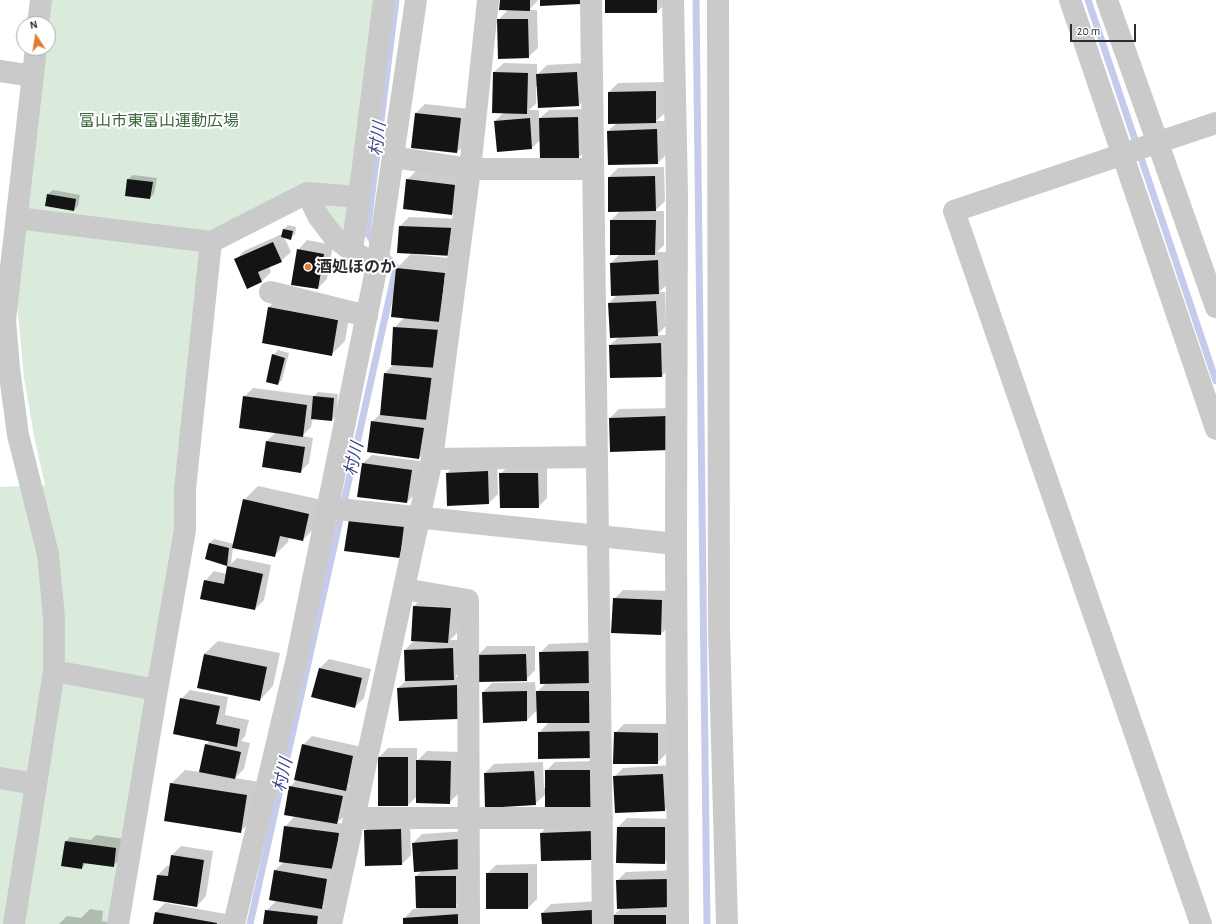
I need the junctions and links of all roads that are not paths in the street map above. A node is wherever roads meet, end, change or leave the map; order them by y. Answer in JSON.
{"nodes":[{"id":1,"x":41,"y":0,"type":"edge"},
{"id":2,"x":384,"y":0,"type":"edge"},
{"id":3,"x":416,"y":0,"type":"edge"},
{"id":4,"x":488,"y":0,"type":"edge"},
{"id":5,"x":591,"y":0,"type":"edge"},
{"id":6,"x":674,"y":0,"type":"edge"},
{"id":7,"x":718,"y":0,"type":"edge"},
{"id":8,"x":1070,"y":0,"type":"edge"},
{"id":9,"x":1107,"y":0,"type":"edge"},
{"id":10,"x":39,"y":16,"type":"edge"},
{"id":11,"x":35,"y":56,"type":"edge"},
{"id":12,"x":0,"y":71,"type":"edge"},
{"id":13,"x":33,"y":76,"type":"junction"},
{"id":14,"x":1216,"y":123,"type":"edge"},
{"id":15,"x":1155,"y":143,"type":"junction"},
{"id":16,"x":1124,"y":154,"type":"junction"},
{"id":17,"x":393,"y":157,"type":"junction"},
{"id":18,"x":470,"y":169,"type":"junction"},
{"id":19,"x":593,"y":170,"type":"junction"},
{"id":20,"x":307,"y":194,"type":"junction"},
{"id":21,"x":359,"y":197,"type":"junction"},
{"id":22,"x":17,"y":218,"type":"junction"},
{"id":23,"x":211,"y":242,"type":"junction"},
{"id":24,"x":352,"y":251,"type":"junction"},
{"id":25,"x":377,"y":265,"type":"junction"},
{"id":26,"x":270,"y":292,"type":"dead end"},
{"id":27,"x":1216,"y":308,"type":"edge"},
{"id":28,"x":367,"y":316,"type":"junction"},
{"id":29,"x":3,"y":319,"type":"edge"},
{"id":30,"x":1216,"y":429,"type":"edge"},
{"id":31,"x":597,"y":457,"type":"junction"},
{"id":32,"x":432,"y":459,"type":"junction"},
{"id":33,"x":328,"y":508,"type":"junction"},
{"id":34,"x":420,"y":518,"type":"junction"},
{"id":35,"x":598,"y":536,"type":"junction"},
{"id":36,"x":676,"y":544,"type":"junction"},
{"id":37,"x":404,"y":589,"type":"junction"},
{"id":38,"x":54,"y":670,"type":"junction"},
{"id":39,"x":158,"y":690,"type":"junction"},
{"id":40,"x":0,"y":778,"type":"edge"},
{"id":41,"x":36,"y":784,"type":"junction"},
{"id":42,"x":354,"y":818,"type":"junction"},
{"id":43,"x":469,"y":818,"type":"junction"},
{"id":44,"x":602,"y":818,"type":"junction"},
{"id":45,"x":14,"y":924,"type":"edge"},
{"id":46,"x":118,"y":924,"type":"edge"},
{"id":47,"x":234,"y":924,"type":"edge"},
{"id":48,"x":331,"y":924,"type":"edge"},
{"id":49,"x":470,"y":924,"type":"edge"},
{"id":50,"x":603,"y":924,"type":"edge"},
{"id":51,"x":678,"y":924,"type":"edge"},
{"id":52,"x":726,"y":924,"type":"edge"},
{"id":53,"x":1201,"y":924,"type":"edge"}],
"edges":[{"from":1,"to":10,"type":"street"},
{"from":2,"to":21,"type":"street"},
{"from":3,"to":17,"type":"street"},
{"from":4,"to":18,"type":"street"},
{"from":5,"to":19,"type":"street"},
{"from":6,"to":36,"type":"street"},
{"from":7,"to":52,"type":"street"},
{"from":8,"to":16,"type":"street"},
{"from":9,"to":15,"type":"street"},
{"from":11,"to":13,"type":"street"},
{"from":12,"to":13,"type":"street"},
{"from":13,"to":22,"type":"street"},
{"from":14,"to":15,"type":"street"},
{"from":15,"to":16,"type":"street"},
{"from":15,"to":27,"type":"street"},
{"from":16,"to":30,"type":"street"},
{"from":16,"to":53,"type":"street"},
{"from":17,"to":18,"type":"street"},
{"from":17,"to":25,"type":"street"},
{"from":18,"to":19,"type":"street"},
{"from":18,"to":32,"type":"street"},
{"from":19,"to":31,"type":"street"},
{"from":20,"to":21,"type":"street"},
{"from":20,"to":23,"type":"street"},
{"from":20,"to":24,"type":"street"},
{"from":21,"to":24,"type":"street"},
{"from":22,"to":23,"type":"street"},
{"from":22,"to":29,"type":"street"},
{"from":23,"to":39,"type":"street"},
{"from":24,"to":25,"type":"street"},
{"from":25,"to":28,"type":"street"},
{"from":26,"to":28,"type":"street"},
{"from":28,"to":33,"type":"street"},
{"from":29,"to":38,"type":"street"},
{"from":31,"to":32,"type":"street"},
{"from":31,"to":35,"type":"street"},
{"from":32,"to":34,"type":"street"},
{"from":33,"to":34,"type":"street"},
{"from":33,"to":47,"type":"street"},
{"from":34,"to":35,"type":"street"},
{"from":34,"to":37,"type":"street"},
{"from":35,"to":36,"type":"street"},
{"from":35,"to":44,"type":"street"},
{"from":36,"to":51,"type":"street"},
{"from":37,"to":42,"type":"street"},
{"from":37,"to":43,"type":"street"},
{"from":38,"to":39,"type":"street"},
{"from":38,"to":41,"type":"street"},
{"from":39,"to":46,"type":"street"},
{"from":40,"to":41,"type":"street"},
{"from":41,"to":45,"type":"street"},
{"from":42,"to":43,"type":"street"},
{"from":42,"to":48,"type":"street"},
{"from":43,"to":44,"type":"street"},
{"from":43,"to":49,"type":"street"},
{"from":44,"to":50,"type":"street"}]}
